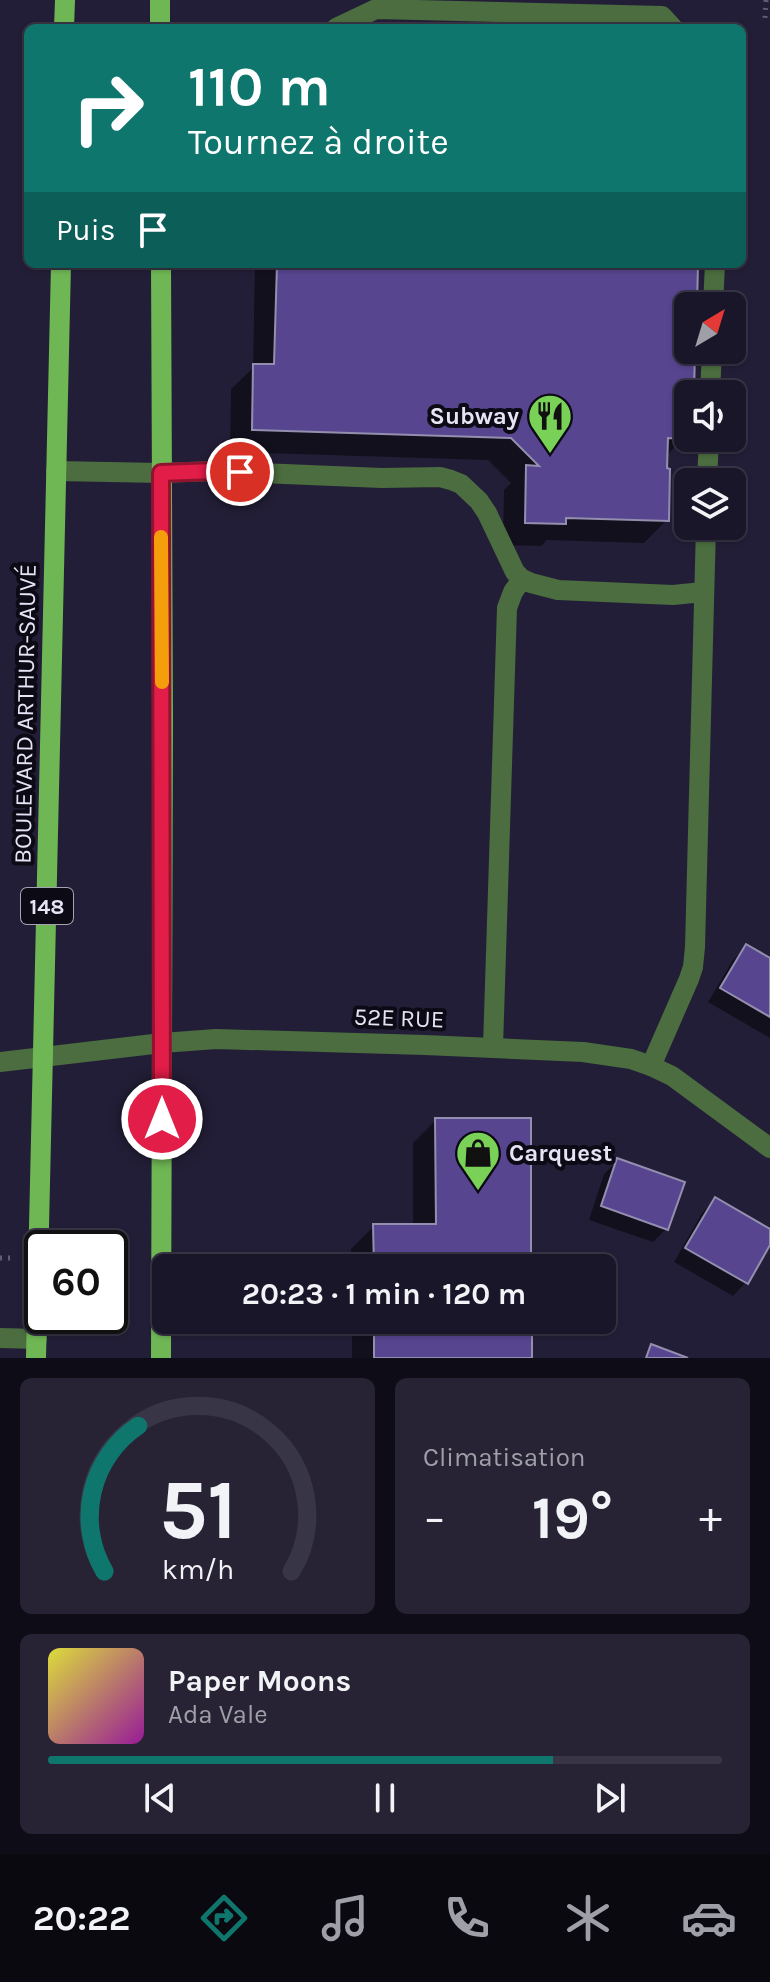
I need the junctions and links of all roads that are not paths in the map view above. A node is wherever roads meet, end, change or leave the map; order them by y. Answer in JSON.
{"nodes":[{"id":1,"x":65,"y":0,"type":"edge"},
{"id":2,"x":160,"y":0,"type":"edge"},
{"id":3,"x":64,"y":24,"type":"edge"},
{"id":4,"x":160,"y":24,"type":"edge"},
{"id":5,"x":344,"y":24,"type":"edge"},
{"id":6,"x":669,"y":24,"type":"edge"},
{"id":7,"x":61,"y":268,"type":"edge"},
{"id":8,"x":161,"y":268,"type":"edge"},
{"id":9,"x":715,"y":268,"type":"edge"},
{"id":10,"x":714,"y":292,"type":"edge"},
{"id":11,"x":56,"y":471,"type":"junction"},
{"id":12,"x":161,"y":473,"type":"junction"},
{"id":13,"x":705,"y":540,"type":"edge"},
{"id":14,"x":522,"y":579,"type":"junction"},
{"id":15,"x":703,"y":592,"type":"junction"},
{"id":16,"x":162,"y":1043,"type":"junction"},
{"id":17,"x":493,"y":1047,"type":"junction"},
{"id":18,"x":44,"y":1056,"type":"junction"},
{"id":19,"x":0,"y":1062,"type":"edge"},
{"id":20,"x":651,"y":1066,"type":"junction"},
{"id":21,"x":770,"y":1148,"type":"edge"},
{"id":22,"x":0,"y":1338,"type":"edge"},
{"id":23,"x":36,"y":1348,"type":"edge"},
{"id":24,"x":161,"y":1358,"type":"edge"}],
"edges":[{"from":1,"to":3,"type":"main road"},
{"from":2,"to":4,"type":"main road"},
{"from":5,"to":6,"type":"street"},
{"from":7,"to":11,"type":"main road","name":"BOULEVARD ARTHUR-SAUVÉ","number":"148"},
{"from":8,"to":12,"type":"main road"},
{"from":9,"to":10,"type":"street"},
{"from":11,"to":12,"type":"street"},
{"from":11,"to":18,"type":"main road","name":"BOULEVARD ARTHUR-SAUVÉ","number":"148"},
{"from":12,"to":14,"type":"street"},
{"from":12,"to":16,"type":"main road"},
{"from":13,"to":15,"type":"street"},
{"from":14,"to":15,"type":"street"},
{"from":14,"to":17,"type":"street"},
{"from":15,"to":20,"type":"street"},
{"from":16,"to":17,"type":"street","name":"52E RUE"},
{"from":16,"to":18,"type":"street","name":"52E RUE"},
{"from":16,"to":24,"type":"main road"},
{"from":17,"to":20,"type":"street","name":"52E RUE"},
{"from":18,"to":19,"type":"street","name":"52E RUE"},
{"from":18,"to":23,"type":"main road","name":"BOULEVARD ARTHUR-SAUVÉ","number":"148"},
{"from":20,"to":21,"type":"street","name":"52E RUE"},
{"from":22,"to":23,"type":"street"}]}
